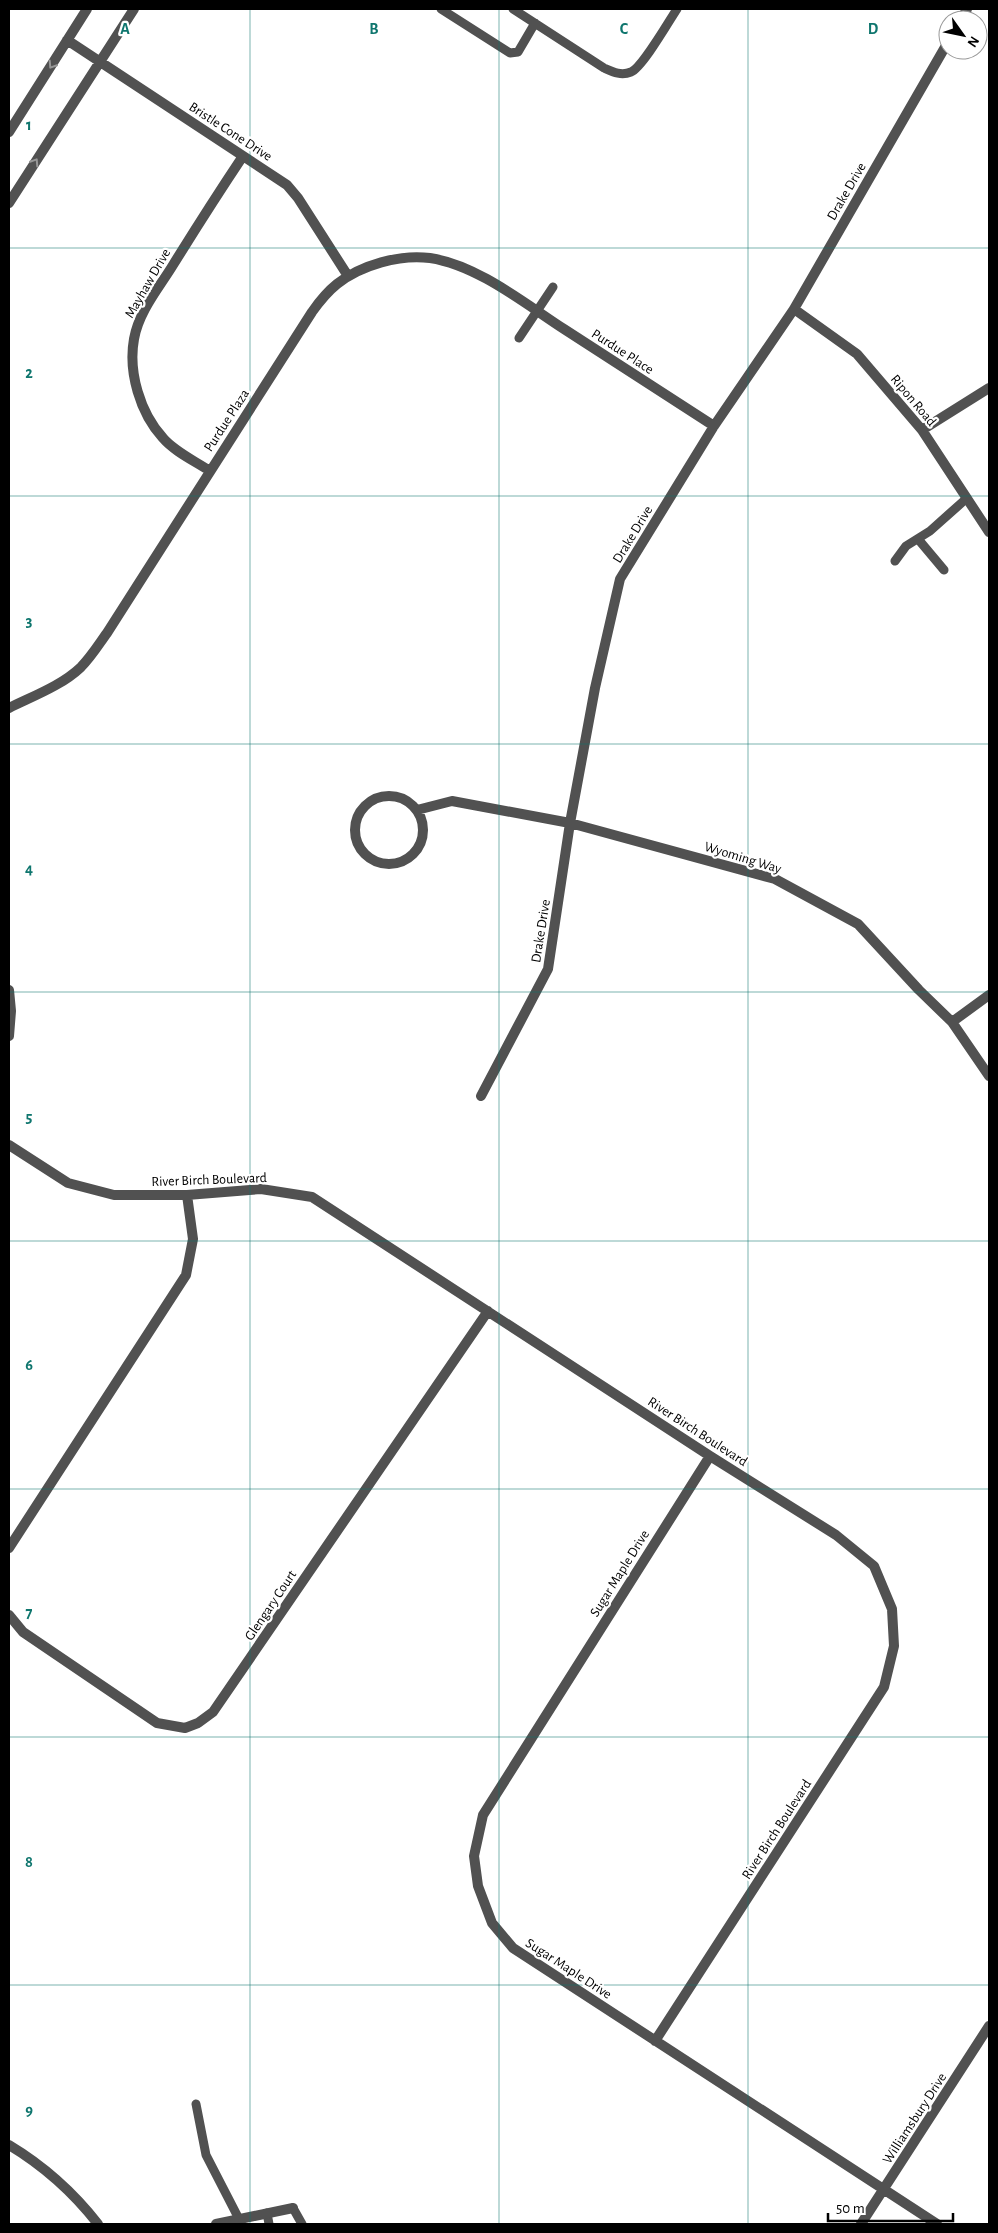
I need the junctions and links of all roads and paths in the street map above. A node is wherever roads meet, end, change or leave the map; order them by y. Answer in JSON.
{"nodes":[{"id":1,"x":87,"y":9,"type":"edge"},
{"id":2,"x":134,"y":9,"type":"edge"},
{"id":3,"x":441,"y":9,"type":"edge"},
{"id":4,"x":513,"y":9,"type":"edge"},
{"id":5,"x":677,"y":9,"type":"edge"},
{"id":6,"x":535,"y":23,"type":"junction"},
{"id":7,"x":67,"y":40,"type":"junction"},
{"id":8,"x":938,"y":59,"type":"edge"},
{"id":9,"x":100,"y":62,"type":"junction"},
{"id":10,"x":9,"y":132,"type":"edge"},
{"id":11,"x":243,"y":156,"type":"junction"},
{"id":12,"x":9,"y":203,"type":"edge"},
{"id":13,"x":348,"y":276,"type":"junction"},
{"id":14,"x":553,"y":287,"type":"dead end"},
{"id":15,"x":517,"y":299,"type":"joint"},
{"id":16,"x":794,"y":309,"type":"junction"},
{"id":17,"x":536,"y":311,"type":"junction"},
{"id":18,"x":519,"y":338,"type":"dead end"},
{"id":19,"x":989,"y":388,"type":"edge"},
{"id":20,"x":714,"y":426,"type":"junction"},
{"id":21,"x":922,"y":430,"type":"junction"},
{"id":22,"x":210,"y":471,"type":"junction"},
{"id":23,"x":967,"y":498,"type":"junction"},
{"id":24,"x":989,"y":532,"type":"edge"},
{"id":25,"x":918,"y":539,"type":"junction"},
{"id":26,"x":895,"y":561,"type":"dead end"},
{"id":27,"x":944,"y":570,"type":"dead end"},
{"id":28,"x":9,"y":708,"type":"edge"},
{"id":29,"x":417,"y":810,"type":"junction"},
{"id":30,"x":570,"y":823,"type":"junction"},
{"id":31,"x":9,"y":990,"type":"edge"},
{"id":32,"x":989,"y":995,"type":"edge"},
{"id":33,"x":952,"y":1022,"type":"junction"},
{"id":34,"x":9,"y":1036,"type":"edge"},
{"id":35,"x":989,"y":1076,"type":"edge"},
{"id":36,"x":481,"y":1096,"type":"dead end"},
{"id":37,"x":9,"y":1145,"type":"edge"},
{"id":38,"x":187,"y":1195,"type":"junction"},
{"id":39,"x":488,"y":1311,"type":"junction"},
{"id":40,"x":710,"y":1456,"type":"junction"},
{"id":41,"x":9,"y":1548,"type":"edge"},
{"id":42,"x":9,"y":1615,"type":"edge"},
{"id":43,"x":989,"y":2026,"type":"edge"},
{"id":44,"x":655,"y":2041,"type":"junction"},
{"id":45,"x":196,"y":2104,"type":"dead end"},
{"id":46,"x":9,"y":2145,"type":"edge"},
{"id":47,"x":884,"y":2189,"type":"junction"},
{"id":48,"x":293,"y":2208,"type":"joint"},
{"id":49,"x":267,"y":2213,"type":"junction"},
{"id":50,"x":239,"y":2219,"type":"junction"},
{"id":51,"x":98,"y":2224,"type":"edge"},
{"id":52,"x":216,"y":2224,"type":"edge"},
{"id":53,"x":269,"y":2224,"type":"edge"},
{"id":54,"x":302,"y":2224,"type":"edge"},
{"id":55,"x":861,"y":2224,"type":"edge"},
{"id":56,"x":937,"y":2224,"type":"edge"}],
"edges":[{"from":1,"to":7,"type":"street"},
{"from":2,"to":9,"type":"street"},
{"from":3,"to":6,"type":"lane"},
{"from":4,"to":6,"type":"lane"},
{"from":5,"to":6,"type":"lane"},
{"from":7,"to":9,"type":"street","name":"Bristle Cone Drive"},
{"from":7,"to":10,"type":"street","one_way":true},
{"from":8,"to":16,"type":"street","name":"Drake Drive"},
{"from":9,"to":11,"type":"street","name":"Bristle Cone Drive"},
{"from":12,"to":9,"type":"street","one_way":true},
{"from":11,"to":13,"type":"street","name":"Bristle Cone Drive"},
{"from":11,"to":22,"type":"street","name":"Mayhaw Drive"},
{"from":13,"to":15,"type":"street","name":"Purdue Plaza"},
{"from":13,"to":22,"type":"street","name":"Purdue Plaza"},
{"from":14,"to":17,"type":"lane"},
{"from":15,"to":17,"type":"street","name":"Purdue Place"},
{"from":16,"to":20,"type":"street","name":"Drake Drive"},
{"from":16,"to":21,"type":"street","name":"Ripon Road"},
{"from":17,"to":18,"type":"lane"},
{"from":17,"to":20,"type":"street","name":"Purdue Place"},
{"from":19,"to":21,"type":"street"},
{"from":20,"to":30,"type":"street","name":"Drake Drive"},
{"from":21,"to":23,"type":"street","name":"Ripon Road"},
{"from":22,"to":28,"type":"street","name":"Purdue Plaza"},
{"from":23,"to":24,"type":"street","name":"Ripon Road"},
{"from":23,"to":25,"type":"lane"},
{"from":25,"to":26,"type":"lane"},
{"from":25,"to":27,"type":"lane"},
{"from":29,"to":29,"type":"street"},
{"from":29,"to":30,"type":"street","name":"Wyoming Way"},
{"from":30,"to":33,"type":"street","name":"Wyoming Way"},
{"from":30,"to":36,"type":"street","name":"Drake Drive"},
{"from":31,"to":34,"type":"street"},
{"from":32,"to":33,"type":"street"},
{"from":33,"to":35,"type":"street","name":"Wyoming Way"},
{"from":37,"to":38,"type":"street","name":"River Birch Boulevard"},
{"from":38,"to":39,"type":"street","name":"River Birch Boulevard"},
{"from":38,"to":41,"type":"street"},
{"from":39,"to":40,"type":"street","name":"River Birch Boulevard"},
{"from":39,"to":42,"type":"street","name":"Glengary Court"},
{"from":40,"to":44,"type":"street","name":"Sugar Maple Drive"},
{"from":40,"to":44,"type":"street","name":"River Birch Boulevard"},
{"from":43,"to":47,"type":"street","name":"Williamsbury Drive"},
{"from":44,"to":47,"type":"street","name":"Sugar Maple Drive"},
{"from":45,"to":50,"type":"lane"},
{"from":46,"to":51,"type":"street"},
{"from":47,"to":55,"type":"street","name":"Williamsbury Drive"},
{"from":47,"to":56,"type":"street","name":"Sugar Maple Drive"},
{"from":48,"to":49,"type":"street"},
{"from":48,"to":54,"type":"lane"},
{"from":49,"to":50,"type":"street"},
{"from":49,"to":53,"type":"lane"},
{"from":50,"to":52,"type":"street"}]}
